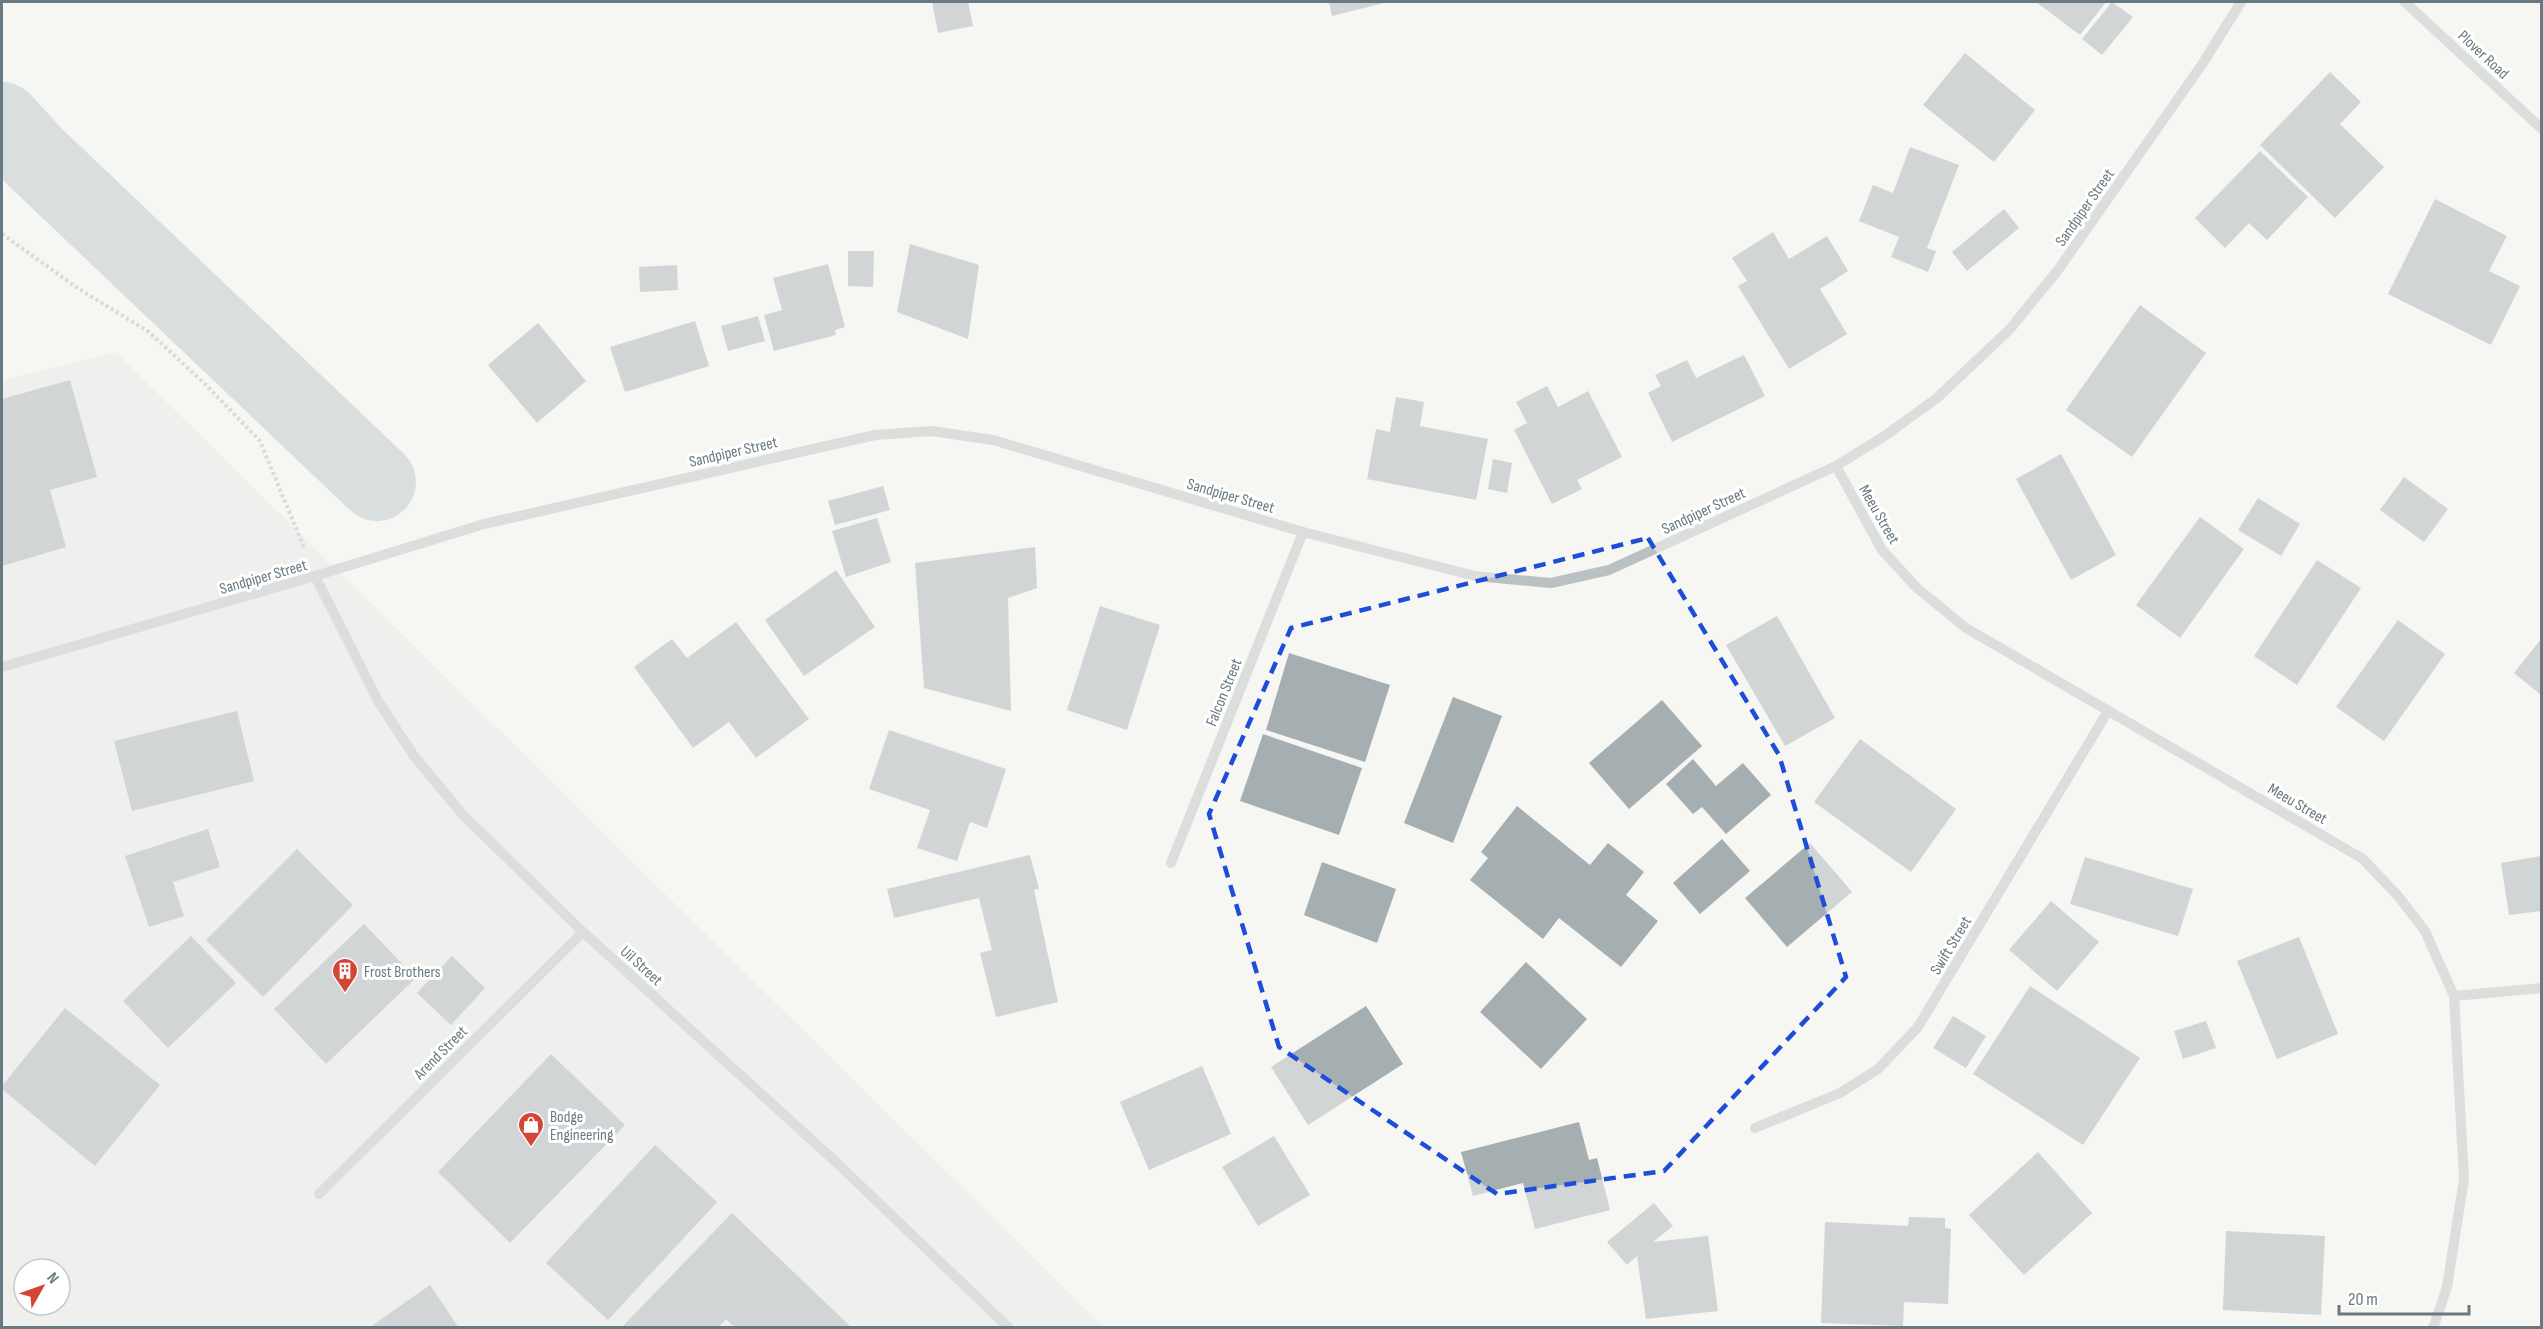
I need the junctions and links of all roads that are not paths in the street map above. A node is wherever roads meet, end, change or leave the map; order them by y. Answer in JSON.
{"nodes":[{"id":1,"x":2241,"y":2,"type":"edge"},
{"id":2,"x":2405,"y":2,"type":"edge"},
{"id":3,"x":2541,"y":129,"type":"edge"},
{"id":4,"x":1836,"y":466,"type":"junction"},
{"id":5,"x":1303,"y":532,"type":"junction"},
{"id":6,"x":315,"y":576,"type":"junction"},
{"id":7,"x":2,"y":667,"type":"edge"},
{"id":8,"x":2108,"y":711,"type":"junction"},
{"id":9,"x":1171,"y":863,"type":"dead end"},
{"id":10,"x":583,"y":932,"type":"junction"},
{"id":11,"x":2541,"y":988,"type":"edge"},
{"id":12,"x":2454,"y":996,"type":"junction"},
{"id":13,"x":1755,"y":1128,"type":"dead end"},
{"id":14,"x":319,"y":1194,"type":"dead end"},
{"id":15,"x":1009,"y":1328,"type":"edge"},
{"id":16,"x":2433,"y":1328,"type":"edge"}],
"edges":[{"from":1,"to":4,"type":"street","name":"Sandpiper Street"},
{"from":2,"to":3,"type":"street","name":"Plover Road"},
{"from":4,"to":5,"type":"street","name":"Sandpiper Street"},
{"from":4,"to":8,"type":"street","name":"Meeu Street"},
{"from":5,"to":6,"type":"street","name":"Sandpiper Street"},
{"from":5,"to":9,"type":"street","name":"Falcon Street"},
{"from":6,"to":7,"type":"street","name":"Sandpiper Street"},
{"from":6,"to":10,"type":"street","name":"Uil Street"},
{"from":8,"to":12,"type":"street","name":"Meeu Street"},
{"from":8,"to":13,"type":"street","name":"Swift Street"},
{"from":10,"to":14,"type":"street","name":"Arend Street"},
{"from":10,"to":15,"type":"street","name":"Uil Street"},
{"from":11,"to":12,"type":"street"},
{"from":12,"to":16,"type":"street","name":"Meeu Street"}]}
